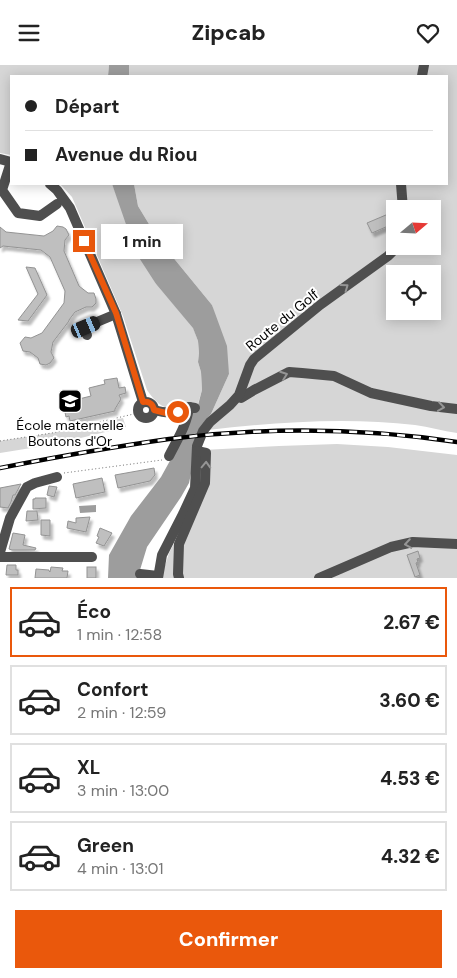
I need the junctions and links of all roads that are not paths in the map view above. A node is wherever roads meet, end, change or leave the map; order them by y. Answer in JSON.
{"nodes":[{"id":1,"x":10,"y":165,"type":"edge"},
{"id":2,"x":51,"y":185,"type":"edge"},
{"id":3,"x":401,"y":185,"type":"edge"},
{"id":4,"x":402,"y":200,"type":"edge"},
{"id":5,"x":57,"y":204,"type":"dead end"},
{"id":6,"x":389,"y":255,"type":"edge"},
{"id":7,"x":116,"y":313,"type":"junction"},
{"id":8,"x":87,"y":335,"type":"dead end"},
{"id":9,"x":241,"y":398,"type":"dead end"},
{"id":10,"x":143,"y":402,"type":"junction"},
{"id":11,"x":457,"y":409,"type":"edge"},
{"id":12,"x":154,"y":410,"type":"junction"},
{"id":13,"x":197,"y":451,"type":"junction"},
{"id":14,"x":168,"y":456,"type":"road end"},
{"id":15,"x":57,"y":477,"type":"road end"},
{"id":16,"x":457,"y":544,"type":"edge"},
{"id":17,"x":0,"y":552,"type":"edge"},
{"id":18,"x":0,"y":557,"type":"edge"},
{"id":19,"x":92,"y":557,"type":"dead end"},
{"id":20,"x":140,"y":574,"type":"dead end"},
{"id":21,"x":158,"y":575,"type":"edge"},
{"id":22,"x":179,"y":578,"type":"edge"},
{"id":23,"x":319,"y":578,"type":"edge"}],
"edges":[{"from":1,"to":5,"type":"street"},
{"from":2,"to":7,"type":"street"},
{"from":3,"to":4,"type":"street"},
{"from":13,"to":6,"type":"street","name":"Route du Golf","one_way":true},
{"from":7,"to":8,"type":"street"},
{"from":7,"to":10,"type":"street"},
{"from":9,"to":11,"type":"street","one_way":true},
{"from":10,"to":12,"type":"street"},
{"from":10,"to":12,"type":"street"},
{"from":12,"to":14,"type":"street"},
{"from":13,"to":21,"type":"street"},
{"from":22,"to":13,"type":"street","one_way":true},
{"from":15,"to":17,"type":"street"},
{"from":16,"to":23,"type":"street","one_way":true},
{"from":18,"to":19,"type":"street"},
{"from":20,"to":21,"type":"street"}]}
